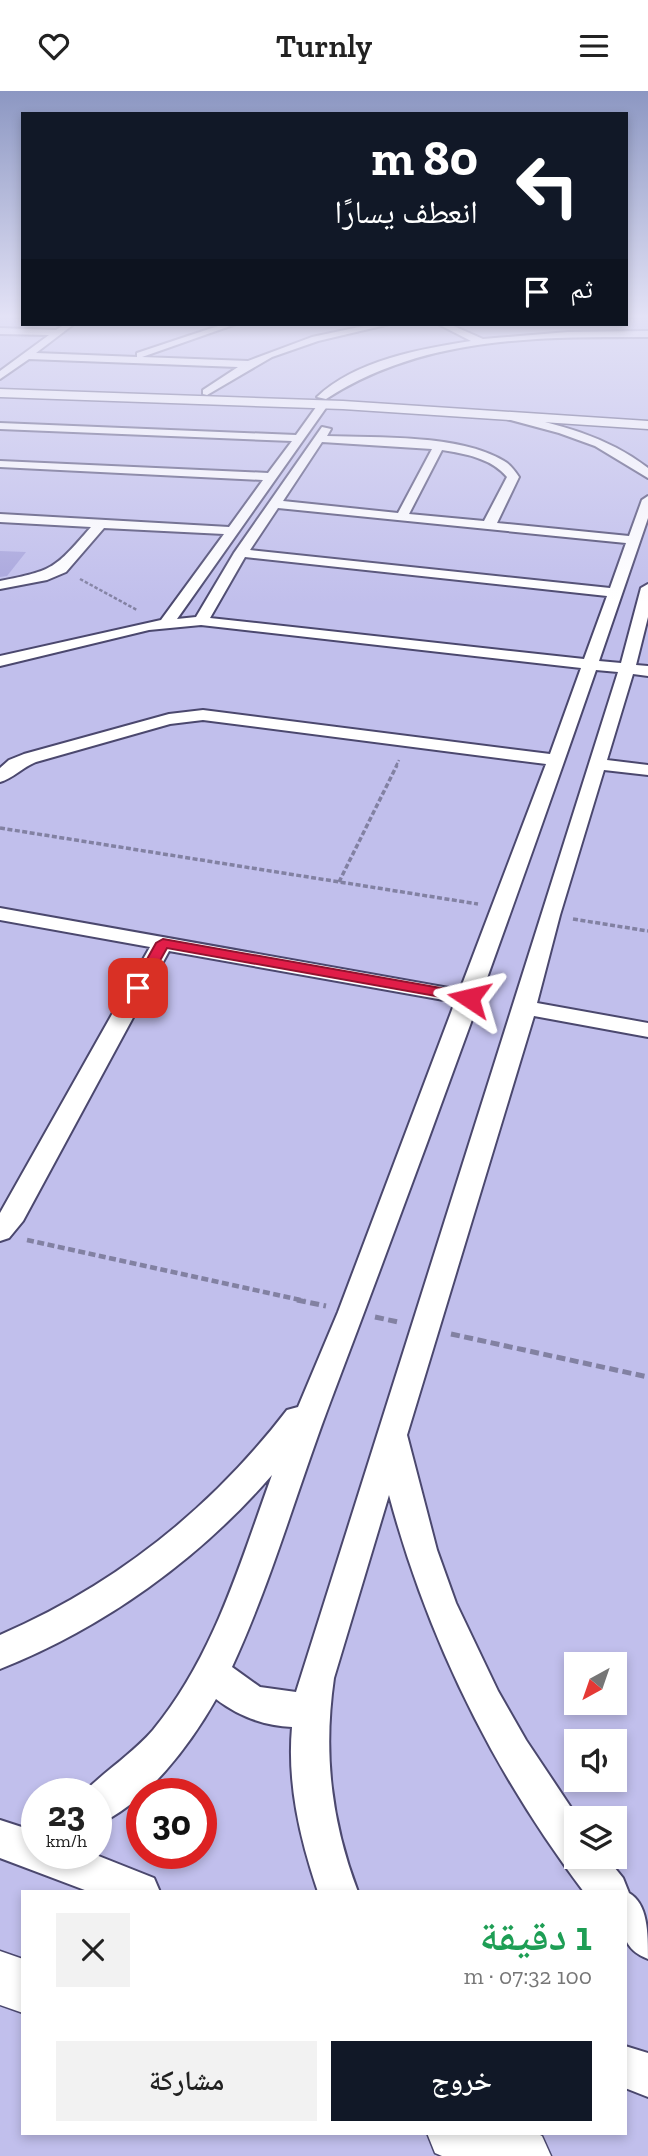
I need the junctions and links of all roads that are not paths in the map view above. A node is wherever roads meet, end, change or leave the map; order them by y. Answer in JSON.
{"nodes":[{"id":1,"x":317,"y":410,"type":"edge"},
{"id":2,"x":338,"y":410,"type":"edge"},
{"id":3,"x":441,"y":410,"type":"edge"},
{"id":4,"x":502,"y":410,"type":"edge"},
{"id":5,"x":507,"y":416,"type":"junction"},
{"id":6,"x":648,"y":418,"type":"edge"},
{"id":7,"x":648,"y":425,"type":"edge"},
{"id":8,"x":0,"y":426,"type":"edge"},
{"id":9,"x":299,"y":438,"type":"junction"},
{"id":10,"x":319,"y":439,"type":"junction"},
{"id":11,"x":439,"y":446,"type":"junction"},
{"id":12,"x":0,"y":464,"type":"edge"},
{"id":13,"x":0,"y":473,"type":"edge"},
{"id":14,"x":648,"y":474,"type":"edge"},
{"id":15,"x":268,"y":482,"type":"junction"},
{"id":16,"x":648,"y":500,"type":"edge"},
{"id":17,"x":275,"y":504,"type":"junction"},
{"id":18,"x":402,"y":516,"type":"junction"},
{"id":19,"x":0,"y":518,"type":"edge"},
{"id":20,"x":100,"y":524,"type":"junction"},
{"id":21,"x":489,"y":525,"type":"junction"},
{"id":22,"x":232,"y":531,"type":"junction"},
{"id":23,"x":632,"y":540,"type":"junction"},
{"id":24,"x":241,"y":553,"type":"junction"},
{"id":25,"x":0,"y":585,"type":"edge"},
{"id":26,"x":615,"y":593,"type":"junction"},
{"id":27,"x":647,"y":593,"type":"edge"},
{"id":28,"x":203,"y":617,"type":"junction"},
{"id":29,"x":170,"y":618,"type":"junction"},
{"id":30,"x":0,"y":647,"type":"edge"},
{"id":31,"x":592,"y":658,"type":"junction"},
{"id":32,"x":0,"y":661,"type":"edge"},
{"id":33,"x":638,"y":664,"type":"edge"},
{"id":34,"x":556,"y":760,"type":"junction"},
{"id":35,"x":596,"y":764,"type":"junction"},
{"id":36,"x":648,"y":770,"type":"edge"},
{"id":37,"x":0,"y":777,"type":"edge"},
{"id":38,"x":0,"y":914,"type":"edge"},
{"id":39,"x":163,"y":943,"type":"junction"},
{"id":40,"x":469,"y":998,"type":"junction"},
{"id":41,"x":525,"y":1008,"type":"junction"},
{"id":42,"x":648,"y":1030,"type":"edge"},
{"id":43,"x":0,"y":1231,"type":"edge"},
{"id":44,"x":316,"y":1392,"type":"junction"},
{"id":45,"x":392,"y":1433,"type":"junction"},
{"id":46,"x":0,"y":1652,"type":"edge"},
{"id":47,"x":214,"y":1674,"type":"junction"},
{"id":48,"x":310,"y":1709,"type":"junction"},
{"id":49,"x":112,"y":1793,"type":"edge"},
{"id":50,"x":564,"y":1832,"type":"edge"},
{"id":51,"x":83,"y":1869,"type":"edge"},
{"id":52,"x":591,"y":1869,"type":"edge"},
{"id":53,"x":135,"y":1890,"type":"edge"},
{"id":54,"x":337,"y":1890,"type":"edge"},
{"id":55,"x":607,"y":1890,"type":"edge"},
{"id":56,"x":627,"y":1913,"type":"edge"},
{"id":57,"x":648,"y":1939,"type":"edge"},
{"id":58,"x":0,"y":1978,"type":"edge"},
{"id":59,"x":21,"y":1985,"type":"edge"},
{"id":60,"x":627,"y":2068,"type":"edge"},
{"id":61,"x":648,"y":2075,"type":"edge"},
{"id":62,"x":461,"y":2135,"type":"edge"},
{"id":63,"x":522,"y":2156,"type":"edge"}],
"edges":[{"from":1,"to":9,"type":"street"},
{"from":2,"to":10,"type":"street"},
{"from":3,"to":5,"type":"street"},
{"from":4,"to":6,"type":"street"},
{"from":5,"to":7,"type":"street"},
{"from":5,"to":14,"type":"street"},
{"from":8,"to":9,"type":"street"},
{"from":9,"to":15,"type":"street"},
{"from":10,"to":11,"type":"street"},
{"from":10,"to":17,"type":"street"},
{"from":11,"to":18,"type":"street"},
{"from":11,"to":21,"type":"street"},
{"from":12,"to":15,"type":"street"},
{"from":13,"to":15,"type":"street"},
{"from":15,"to":22,"type":"street"},
{"from":16,"to":23,"type":"street"},
{"from":17,"to":18,"type":"street"},
{"from":17,"to":24,"type":"street"},
{"from":18,"to":21,"type":"street"},
{"from":19,"to":20,"type":"street"},
{"from":20,"to":22,"type":"street"},
{"from":20,"to":25,"type":"street"},
{"from":21,"to":23,"type":"street"},
{"from":22,"to":29,"type":"street"},
{"from":23,"to":26,"type":"street"},
{"from":24,"to":26,"type":"street"},
{"from":24,"to":28,"type":"street"},
{"from":26,"to":31,"type":"street"},
{"from":27,"to":33,"type":"street"},
{"from":28,"to":29,"type":"street"},
{"from":28,"to":31,"type":"street"},
{"from":29,"to":30,"type":"street"},
{"from":29,"to":32,"type":"street"},
{"from":31,"to":33,"type":"street"},
{"from":31,"to":34,"type":"street"},
{"from":33,"to":35,"type":"street"},
{"from":34,"to":37,"type":"street"},
{"from":34,"to":40,"type":"street"},
{"from":35,"to":36,"type":"street"},
{"from":35,"to":41,"type":"street"},
{"from":38,"to":39,"type":"street"},
{"from":39,"to":40,"type":"street"},
{"from":39,"to":43,"type":"street"},
{"from":40,"to":44,"type":"street"},
{"from":41,"to":42,"type":"street"},
{"from":41,"to":45,"type":"street"},
{"from":44,"to":46,"type":"street"},
{"from":44,"to":47,"type":"street"},
{"from":45,"to":48,"type":"street"},
{"from":45,"to":50,"type":"street"},
{"from":47,"to":48,"type":"street"},
{"from":47,"to":49,"type":"street"},
{"from":48,"to":54,"type":"street"},
{"from":51,"to":53,"type":"street"},
{"from":52,"to":55,"type":"street"},
{"from":56,"to":57,"type":"street"},
{"from":58,"to":59,"type":"street"},
{"from":60,"to":61,"type":"street"},
{"from":62,"to":63,"type":"street"}]}
